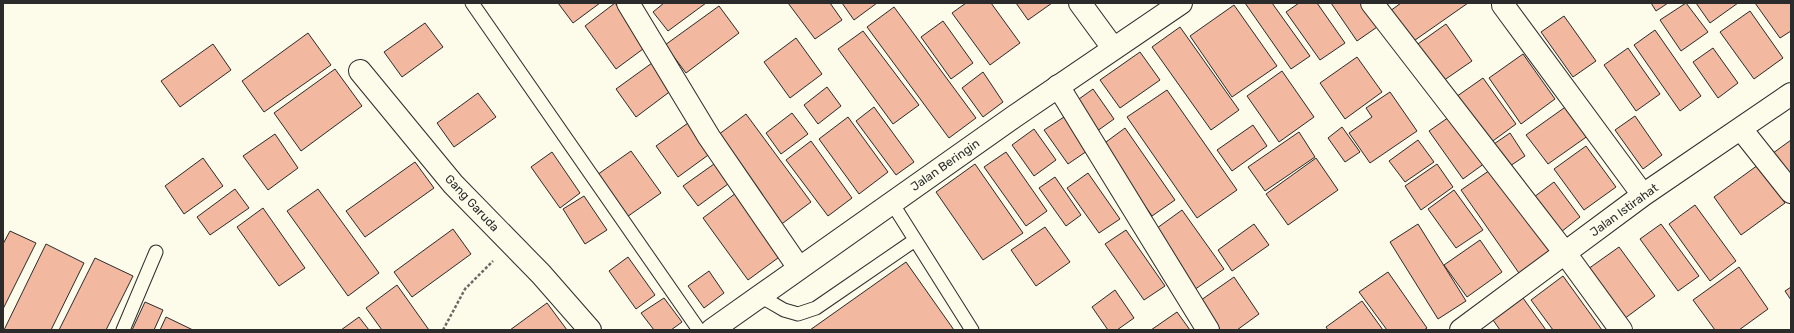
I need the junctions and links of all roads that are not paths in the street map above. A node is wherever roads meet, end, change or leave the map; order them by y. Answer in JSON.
{"nodes":[{"id":1,"x":472,"y":3,"type":"edge"},
{"id":2,"x":628,"y":3,"type":"edge"},
{"id":3,"x":1080,"y":3,"type":"edge"},
{"id":4,"x":1181,"y":3,"type":"edge"},
{"id":5,"x":1372,"y":3,"type":"edge"},
{"id":6,"x":1503,"y":5,"type":"dead end"},
{"id":7,"x":1113,"y":48,"type":"junction"},
{"id":8,"x":360,"y":71,"type":"dead end"},
{"id":9,"x":1058,"y":86,"type":"junction"},
{"id":10,"x":1791,"y":94,"type":"edge"},
{"id":11,"x":1741,"y":129,"type":"junction"},
{"id":12,"x":1791,"y":192,"type":"edge"},
{"id":13,"x":1643,"y":195,"type":"junction"},
{"id":14,"x":892,"y":203,"type":"junction"},
{"id":15,"x":915,"y":240,"type":"junction"},
{"id":16,"x":156,"y":252,"type":"dead end"},
{"id":17,"x":1565,"y":253,"type":"junction"},
{"id":18,"x":799,"y":268,"type":"junction"},
{"id":19,"x":760,"y":296,"type":"junction"},
{"id":20,"x":123,"y":330,"type":"edge"},
{"id":21,"x":590,"y":330,"type":"edge"},
{"id":22,"x":699,"y":330,"type":"edge"},
{"id":23,"x":712,"y":330,"type":"edge"},
{"id":24,"x":972,"y":330,"type":"edge"},
{"id":25,"x":1208,"y":330,"type":"edge"},
{"id":26,"x":1461,"y":330,"type":"edge"},
{"id":27,"x":1621,"y":330,"type":"edge"}],
"edges":[{"from":1,"to":22,"type":"lane"},
{"from":2,"to":18,"type":"street"},
{"from":3,"to":7,"type":"street"},
{"from":4,"to":7,"type":"street","name":"Jalan Beringin"},
{"from":5,"to":17,"type":"street"},
{"from":6,"to":13,"type":"street"},
{"from":7,"to":9,"type":"street","name":"Jalan Beringin"},
{"from":8,"to":21,"type":"street","name":"Gang Garuda"},
{"from":9,"to":14,"type":"street","name":"Jalan Beringin"},
{"from":9,"to":25,"type":"street"},
{"from":10,"to":11,"type":"street","name":"Jalan Istirahat"},
{"from":11,"to":12,"type":"street"},
{"from":11,"to":13,"type":"street","name":"Jalan Istirahat"},
{"from":13,"to":17,"type":"street","name":"Jalan Istirahat"},
{"from":14,"to":15,"type":"lane"},
{"from":14,"to":18,"type":"street","name":"Jalan Beringin"},
{"from":15,"to":19,"type":"lane"},
{"from":15,"to":24,"type":"lane"},
{"from":16,"to":20,"type":"lane"},
{"from":17,"to":26,"type":"street","name":"Jalan Istirahat"},
{"from":17,"to":27,"type":"street"},
{"from":18,"to":19,"type":"street","name":"Jalan Beringin"},
{"from":19,"to":23,"type":"street","name":"Jalan Beringin"}]}
